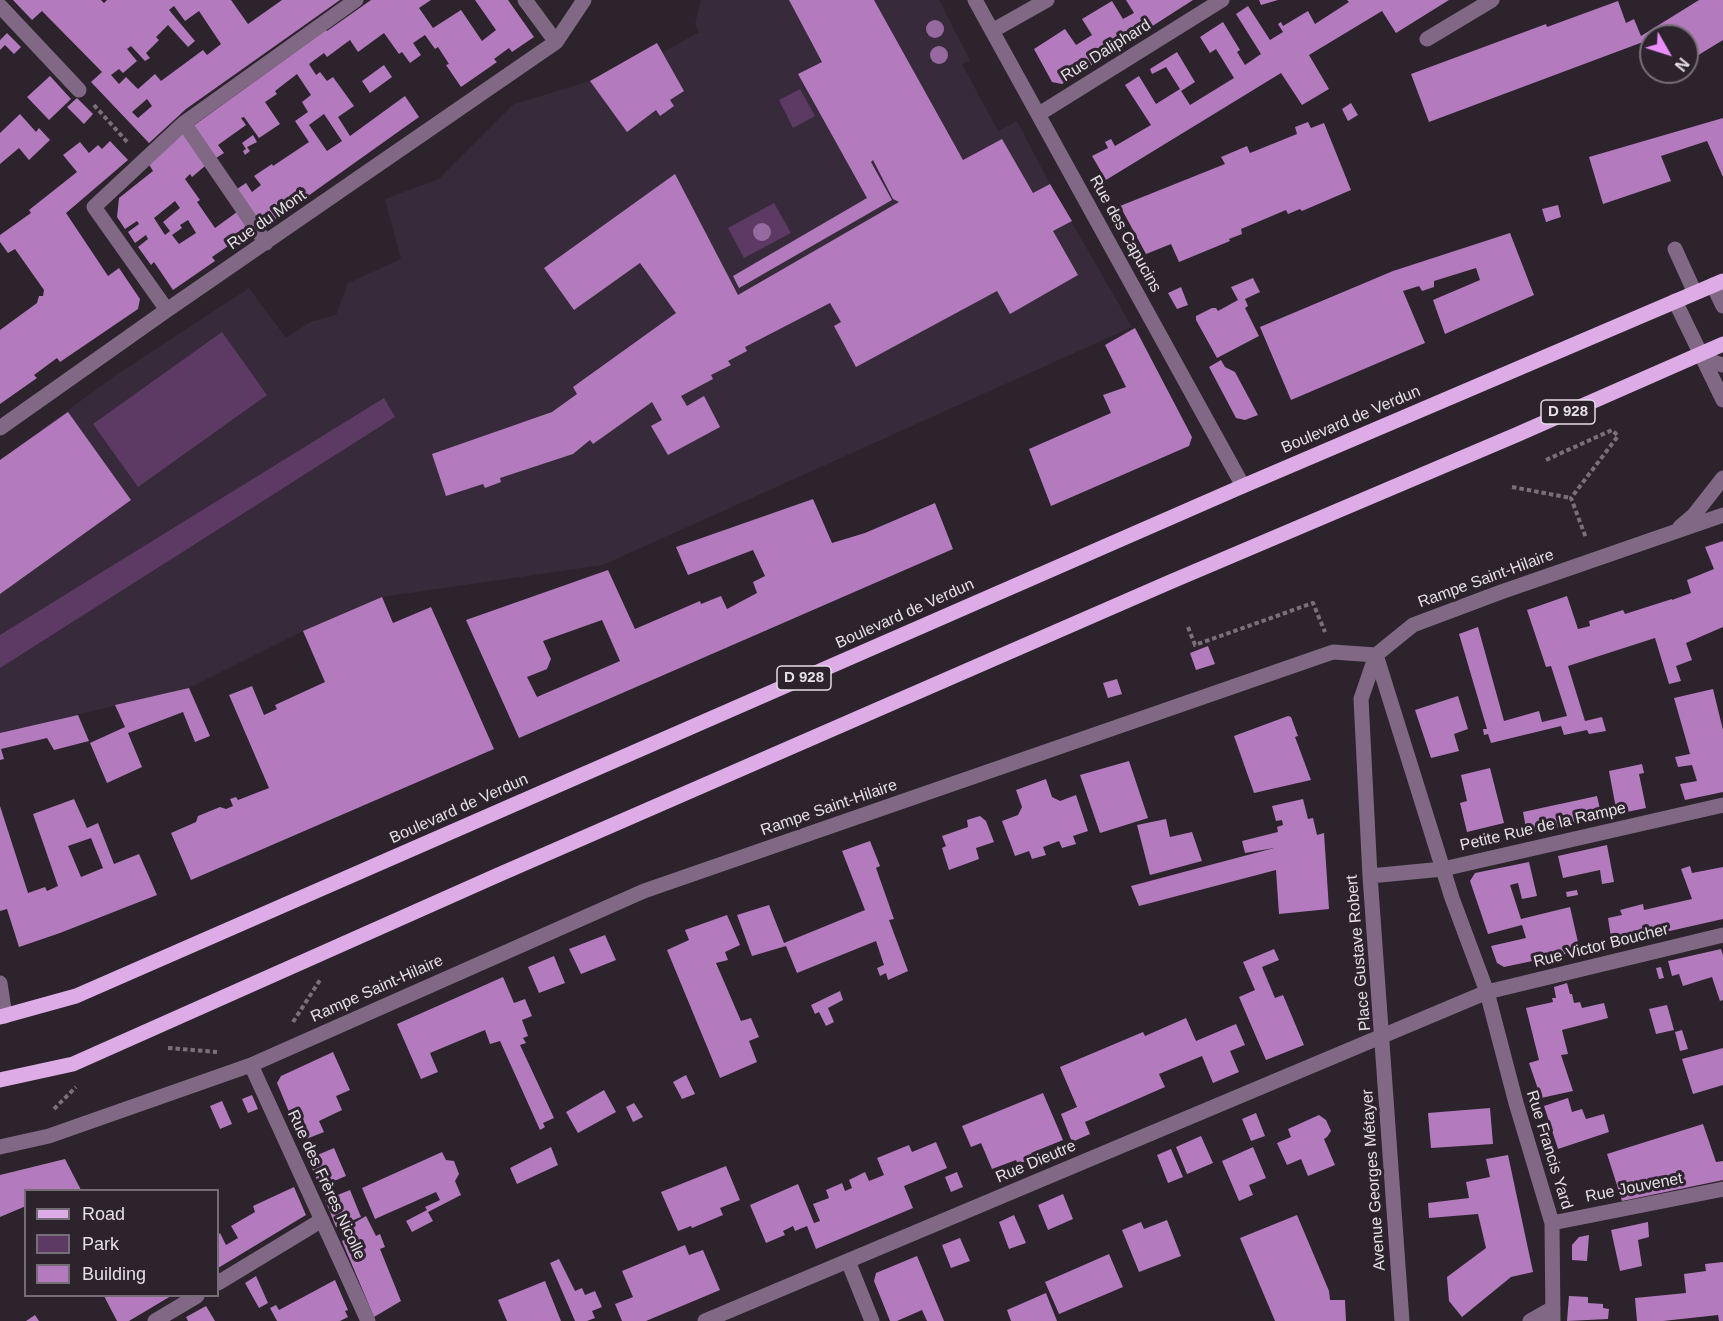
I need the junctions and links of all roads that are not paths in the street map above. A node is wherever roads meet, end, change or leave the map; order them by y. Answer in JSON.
{"nodes":[{"id":1,"x":356,"y":0,"type":"edge"},
{"id":2,"x":525,"y":0,"type":"edge"},
{"id":3,"x":584,"y":0,"type":"edge"},
{"id":4,"x":975,"y":0,"type":"edge"},
{"id":5,"x":1047,"y":0,"type":"edge"},
{"id":6,"x":1222,"y":0,"type":"edge"},
{"id":7,"x":1492,"y":0,"type":"edge"},
{"id":8,"x":0,"y":6,"type":"edge"},
{"id":9,"x":992,"y":31,"type":"junction"},
{"id":10,"x":1427,"y":39,"type":"dead end"},
{"id":11,"x":556,"y":42,"type":"junction"},
{"id":12,"x":79,"y":90,"type":"dead end"},
{"id":13,"x":1039,"y":114,"type":"junction"},
{"id":14,"x":184,"y":123,"type":"junction"},
{"id":15,"x":266,"y":243,"type":"junction"},
{"id":16,"x":1675,"y":249,"type":"dead end"},
{"id":17,"x":1718,"y":283,"type":"edge"},
{"id":18,"x":1695,"y":293,"type":"junction"},
{"id":19,"x":1675,"y":301,"type":"junction"},
{"id":20,"x":1723,"y":306,"type":"edge"},
{"id":21,"x":167,"y":310,"type":"junction"},
{"id":22,"x":1723,"y":344,"type":"edge"},
{"id":23,"x":1700,"y":353,"type":"junction"},
{"id":24,"x":1723,"y":365,"type":"edge"},
{"id":25,"x":1723,"y":400,"type":"edge"},
{"id":26,"x":0,"y":428,"type":"edge"},
{"id":27,"x":1723,"y":478,"type":"edge"},
{"id":28,"x":1243,"y":486,"type":"junction"},
{"id":29,"x":1723,"y":515,"type":"edge"},
{"id":30,"x":1676,"y":531,"type":"junction"},
{"id":31,"x":1376,"y":655,"type":"junction"},
{"id":32,"x":1723,"y":805,"type":"edge"},
{"id":33,"x":1443,"y":869,"type":"junction"},
{"id":34,"x":1370,"y":876,"type":"junction"},
{"id":35,"x":1723,"y":935,"type":"edge"},
{"id":36,"x":0,"y":983,"type":"edge"},
{"id":37,"x":1487,"y":992,"type":"junction"},
{"id":38,"x":3,"y":1017,"type":"edge"},
{"id":39,"x":1381,"y":1037,"type":"junction"},
{"id":40,"x":251,"y":1065,"type":"junction"},
{"id":41,"x":0,"y":1080,"type":"edge"},
{"id":42,"x":0,"y":1147,"type":"edge"},
{"id":43,"x":1723,"y":1189,"type":"edge"},
{"id":44,"x":322,"y":1220,"type":"junction"},
{"id":45,"x":1552,"y":1223,"type":"junction"},
{"id":46,"x":848,"y":1261,"type":"junction"},
{"id":47,"x":219,"y":1282,"type":"edge"},
{"id":48,"x":196,"y":1297,"type":"edge"},
{"id":49,"x":1553,"y":1314,"type":"edge"},
{"id":50,"x":155,"y":1321,"type":"edge"},
{"id":51,"x":368,"y":1321,"type":"edge"},
{"id":52,"x":705,"y":1321,"type":"edge"},
{"id":53,"x":872,"y":1321,"type":"edge"},
{"id":54,"x":1402,"y":1321,"type":"edge"},
{"id":55,"x":1530,"y":1321,"type":"edge"}],
"edges":[{"from":1,"to":14,"type":"street"},
{"from":2,"to":11,"type":"street"},
{"from":3,"to":11,"type":"street"},
{"from":4,"to":9,"type":"street","name":"Rue des Capucins"},
{"from":5,"to":9,"type":"street"},
{"from":6,"to":13,"type":"street","name":"Rue Daliphard"},
{"from":7,"to":10,"type":"street"},
{"from":8,"to":12,"type":"street"},
{"from":9,"to":13,"type":"street","name":"Rue des Capucins"},
{"from":11,"to":15,"type":"street","name":"Rue du Mont"},
{"from":13,"to":28,"type":"street","name":"Rue des Capucins"},
{"from":14,"to":15,"type":"street"},
{"from":14,"to":21,"type":"street"},
{"from":15,"to":21,"type":"street","name":"Rue du Mont"},
{"from":16,"to":18,"type":"street"},
{"from":17,"to":18,"type":"main road","name":"Boulevard de Verdun","number":"D 928"},
{"from":17,"to":20,"type":"street"},
{"from":18,"to":19,"type":"main road","name":"Boulevard de Verdun","number":"D 928"},
{"from":19,"to":23,"type":"street"},
{"from":19,"to":28,"type":"main road","name":"Boulevard de Verdun","number":"D 928"},
{"from":21,"to":26,"type":"street","name":"Rue du Mont"},
{"from":22,"to":23,"type":"main road","number":"D 928"},
{"from":23,"to":24,"type":"street"},
{"from":23,"to":25,"type":"street"},
{"from":23,"to":41,"type":"main road","number":"D 928"},
{"from":27,"to":30,"type":"street","name":"Rampe Saint-Hilaire"},
{"from":28,"to":38,"type":"main road","name":"Boulevard de Verdun","number":"D 928"},
{"from":29,"to":30,"type":"street","name":"Rampe Saint-Hilaire"},
{"from":30,"to":31,"type":"street","name":"Rampe Saint-Hilaire"},
{"from":31,"to":33,"type":"street"},
{"from":31,"to":34,"type":"street","name":"Place Gustave Robert"},
{"from":31,"to":40,"type":"street","name":"Rampe Saint-Hilaire"},
{"from":32,"to":33,"type":"street","name":"Petite Rue de la Rampe"},
{"from":33,"to":34,"type":"street","name":"Petite Rue de la Rampe"},
{"from":33,"to":37,"type":"street"},
{"from":34,"to":39,"type":"street","name":"Place Gustave Robert"},
{"from":35,"to":37,"type":"street","name":"Rue Victor Boucher"},
{"from":36,"to":38,"type":"street"},
{"from":37,"to":39,"type":"street","name":"Place Gustave Robert"},
{"from":37,"to":45,"type":"street","name":"Rue Francis Yard"},
{"from":39,"to":46,"type":"street","name":"Rue Dieutre"},
{"from":39,"to":54,"type":"street","name":"Avenue Georges Métayer"},
{"from":40,"to":42,"type":"street","name":"Rampe Saint-Hilaire"},
{"from":40,"to":44,"type":"street","name":"Rue des Frères Nicolle"},
{"from":43,"to":45,"type":"street","name":"Rue Jouvenet"},
{"from":44,"to":47,"type":"street"},
{"from":44,"to":51,"type":"street","name":"Rue des Frères Nicolle"},
{"from":45,"to":49,"type":"street","name":"Rue Francis Yard"},
{"from":46,"to":52,"type":"street","name":"Rue Dieutre"},
{"from":46,"to":53,"type":"street"},
{"from":48,"to":50,"type":"street"},
{"from":49,"to":55,"type":"street"}]}
